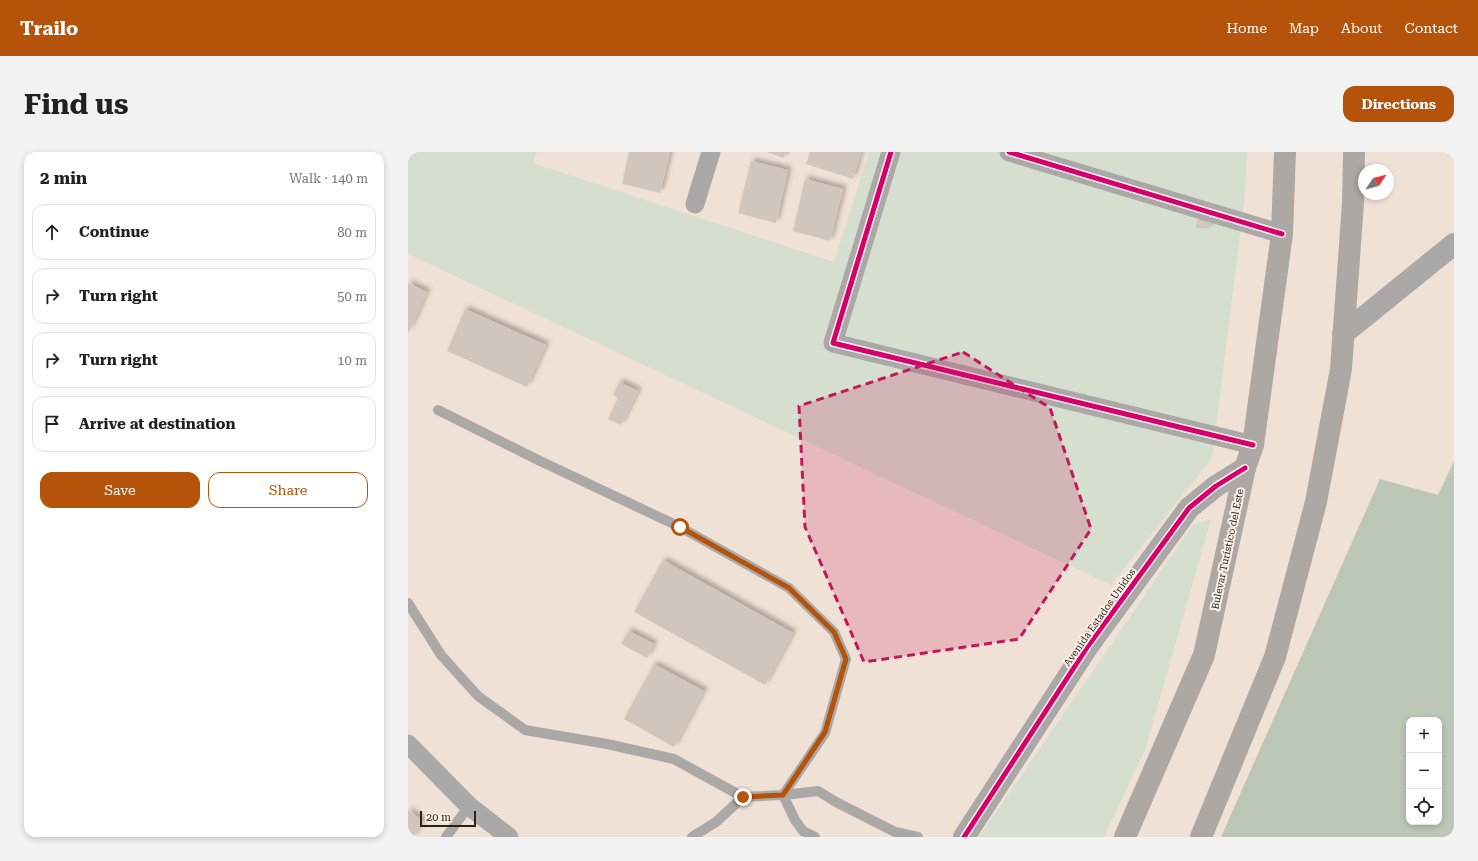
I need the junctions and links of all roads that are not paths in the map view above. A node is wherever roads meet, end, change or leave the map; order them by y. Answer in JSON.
{"nodes":[{"id":1,"x":711,"y":152,"type":"edge"},
{"id":2,"x":891,"y":152,"type":"edge"},
{"id":3,"x":1009,"y":152,"type":"edge"},
{"id":4,"x":1284,"y":152,"type":"edge"},
{"id":5,"x":1354,"y":152,"type":"edge"},
{"id":6,"x":695,"y":204,"type":"dead end"},
{"id":7,"x":1282,"y":234,"type":"junction"},
{"id":8,"x":1454,"y":244,"type":"edge"},
{"id":9,"x":1343,"y":334,"type":"junction"},
{"id":10,"x":438,"y":410,"type":"dead end"},
{"id":11,"x":1253,"y":445,"type":"junction"},
{"id":12,"x":1245,"y":468,"type":"junction"},
{"id":13,"x":408,"y":603,"type":"edge"},
{"id":14,"x":408,"y":744,"type":"edge"},
{"id":15,"x":783,"y":795,"type":"junction"},
{"id":16,"x":743,"y":797,"type":"junction"},
{"id":17,"x":469,"y":806,"type":"junction"},
{"id":18,"x":446,"y":837,"type":"edge"},
{"id":19,"x":510,"y":837,"type":"edge"},
{"id":20,"x":692,"y":837,"type":"edge"},
{"id":21,"x":815,"y":837,"type":"edge"},
{"id":22,"x":918,"y":837,"type":"edge"},
{"id":23,"x":964,"y":837,"type":"edge"},
{"id":24,"x":1125,"y":837,"type":"edge"},
{"id":25,"x":1201,"y":837,"type":"edge"}],
"edges":[{"from":1,"to":6,"type":"street"},
{"from":2,"to":11,"type":"street"},
{"from":3,"to":7,"type":"street"},
{"from":4,"to":7,"type":"highway","name":"Bulevar Turístico del Este"},
{"from":5,"to":9,"type":"highway"},
{"from":7,"to":11,"type":"highway","name":"Bulevar Turístico del Este"},
{"from":8,"to":9,"type":"street"},
{"from":9,"to":25,"type":"highway"},
{"from":10,"to":15,"type":"lane"},
{"from":11,"to":12,"type":"highway","name":"Bulevar Turístico del Este"},
{"from":12,"to":23,"type":"street","name":"Avenida Estados Unidos"},
{"from":12,"to":24,"type":"highway","name":"Bulevar Turístico del Este"},
{"from":13,"to":16,"type":"lane"},
{"from":14,"to":17,"type":"street"},
{"from":15,"to":16,"type":"lane"},
{"from":15,"to":21,"type":"lane"},
{"from":15,"to":22,"type":"lane"},
{"from":16,"to":20,"type":"lane"},
{"from":17,"to":18,"type":"lane"},
{"from":17,"to":19,"type":"street"}]}
